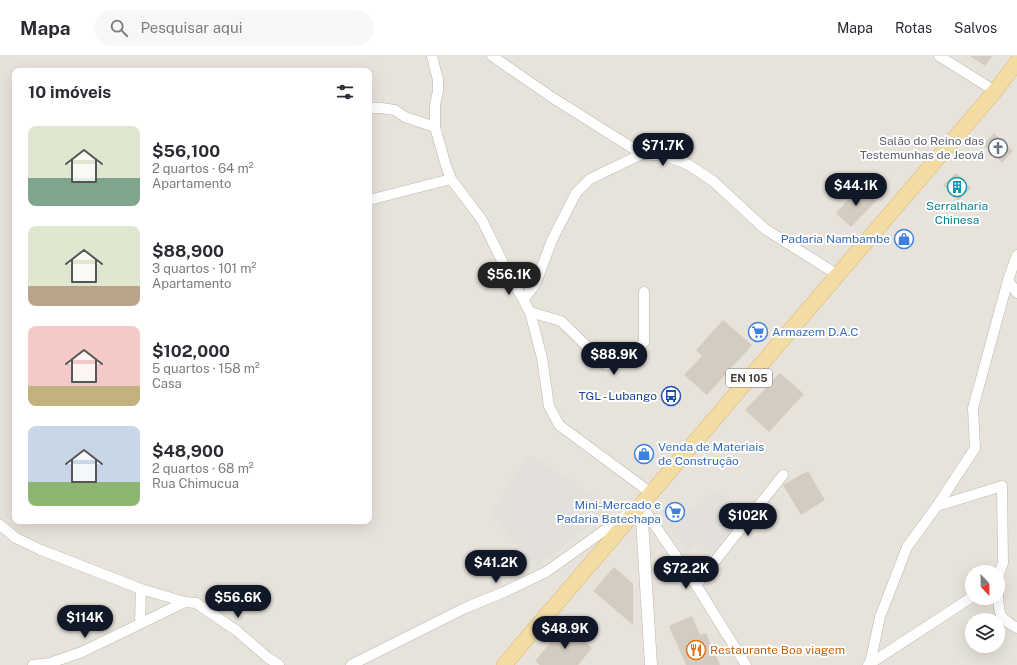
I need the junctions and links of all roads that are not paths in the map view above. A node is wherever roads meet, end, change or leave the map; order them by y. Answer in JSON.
{"nodes":[{"id":1,"x":432,"y":56,"type":"edge"},
{"id":2,"x":492,"y":56,"type":"edge"},
{"id":3,"x":939,"y":56,"type":"edge"},
{"id":4,"x":1017,"y":62,"type":"edge"},
{"id":5,"x":995,"y":91,"type":"junction"},
{"id":6,"x":372,"y":108,"type":"edge"},
{"id":7,"x":435,"y":127,"type":"junction"},
{"id":8,"x":642,"y":154,"type":"junction"},
{"id":9,"x":451,"y":179,"type":"junction"},
{"id":10,"x":372,"y":199,"type":"edge"},
{"id":11,"x":1017,"y":255,"type":"edge"},
{"id":12,"x":838,"y":275,"type":"junction"},
{"id":13,"x":1008,"y":280,"type":"junction"},
{"id":14,"x":644,"y":292,"type":"dead end"},
{"id":15,"x":1017,"y":293,"type":"edge"},
{"id":16,"x":524,"y":300,"type":"junction"},
{"id":17,"x":530,"y":312,"type":"junction"},
{"id":18,"x":783,"y":475,"type":"dead end"},
{"id":19,"x":651,"y":493,"type":"junction"},
{"id":20,"x":641,"y":504,"type":"junction"},
{"id":21,"x":937,"y":506,"type":"junction"},
{"id":22,"x":0,"y":525,"type":"edge"},
{"id":23,"x":1002,"y":565,"type":"edge"},
{"id":24,"x":696,"y":585,"type":"junction"},
{"id":25,"x":141,"y":589,"type":"junction"},
{"id":26,"x":965,"y":601,"type":"edge"},
{"id":27,"x":186,"y":602,"type":"junction"},
{"id":28,"x":999,"y":605,"type":"edge"},
{"id":29,"x":140,"y":623,"type":"junction"},
{"id":30,"x":1017,"y":628,"type":"edge"},
{"id":31,"x":32,"y":665,"type":"edge"},
{"id":32,"x":279,"y":665,"type":"edge"},
{"id":33,"x":351,"y":665,"type":"edge"},
{"id":34,"x":504,"y":665,"type":"edge"},
{"id":35,"x":651,"y":665,"type":"edge"},
{"id":36,"x":746,"y":665,"type":"edge"},
{"id":37,"x":869,"y":665,"type":"edge"}],
"edges":[{"from":1,"to":7,"type":"street"},
{"from":2,"to":8,"type":"street"},
{"from":3,"to":5,"type":"street"},
{"from":4,"to":5,"type":"main road"},
{"from":5,"to":12,"type":"main road","number":"EN 105"},
{"from":6,"to":7,"type":"street"},
{"from":7,"to":9,"type":"street"},
{"from":8,"to":12,"type":"street"},
{"from":8,"to":16,"type":"street"},
{"from":9,"to":10,"type":"street"},
{"from":9,"to":16,"type":"street"},
{"from":11,"to":13,"type":"street"},
{"from":12,"to":19,"type":"main road","number":"EN 105"},
{"from":13,"to":15,"type":"street"},
{"from":13,"to":21,"type":"street"},
{"from":14,"to":17,"type":"street"},
{"from":16,"to":17,"type":"street"},
{"from":17,"to":19,"type":"street"},
{"from":18,"to":24,"type":"street"},
{"from":19,"to":20,"type":"main road","number":"EN 105"},
{"from":20,"to":24,"type":"street"},
{"from":20,"to":33,"type":"street"},
{"from":20,"to":34,"type":"main road","number":"EN 105"},
{"from":20,"to":35,"type":"street"},
{"from":21,"to":23,"type":"street"},
{"from":21,"to":37,"type":"street"},
{"from":22,"to":25,"type":"street"},
{"from":24,"to":36,"type":"street"},
{"from":25,"to":27,"type":"street"},
{"from":25,"to":29,"type":"street"},
{"from":26,"to":37,"type":"street"},
{"from":27,"to":29,"type":"street"},
{"from":27,"to":32,"type":"street"},
{"from":28,"to":30,"type":"street"},
{"from":29,"to":31,"type":"street"}]}
